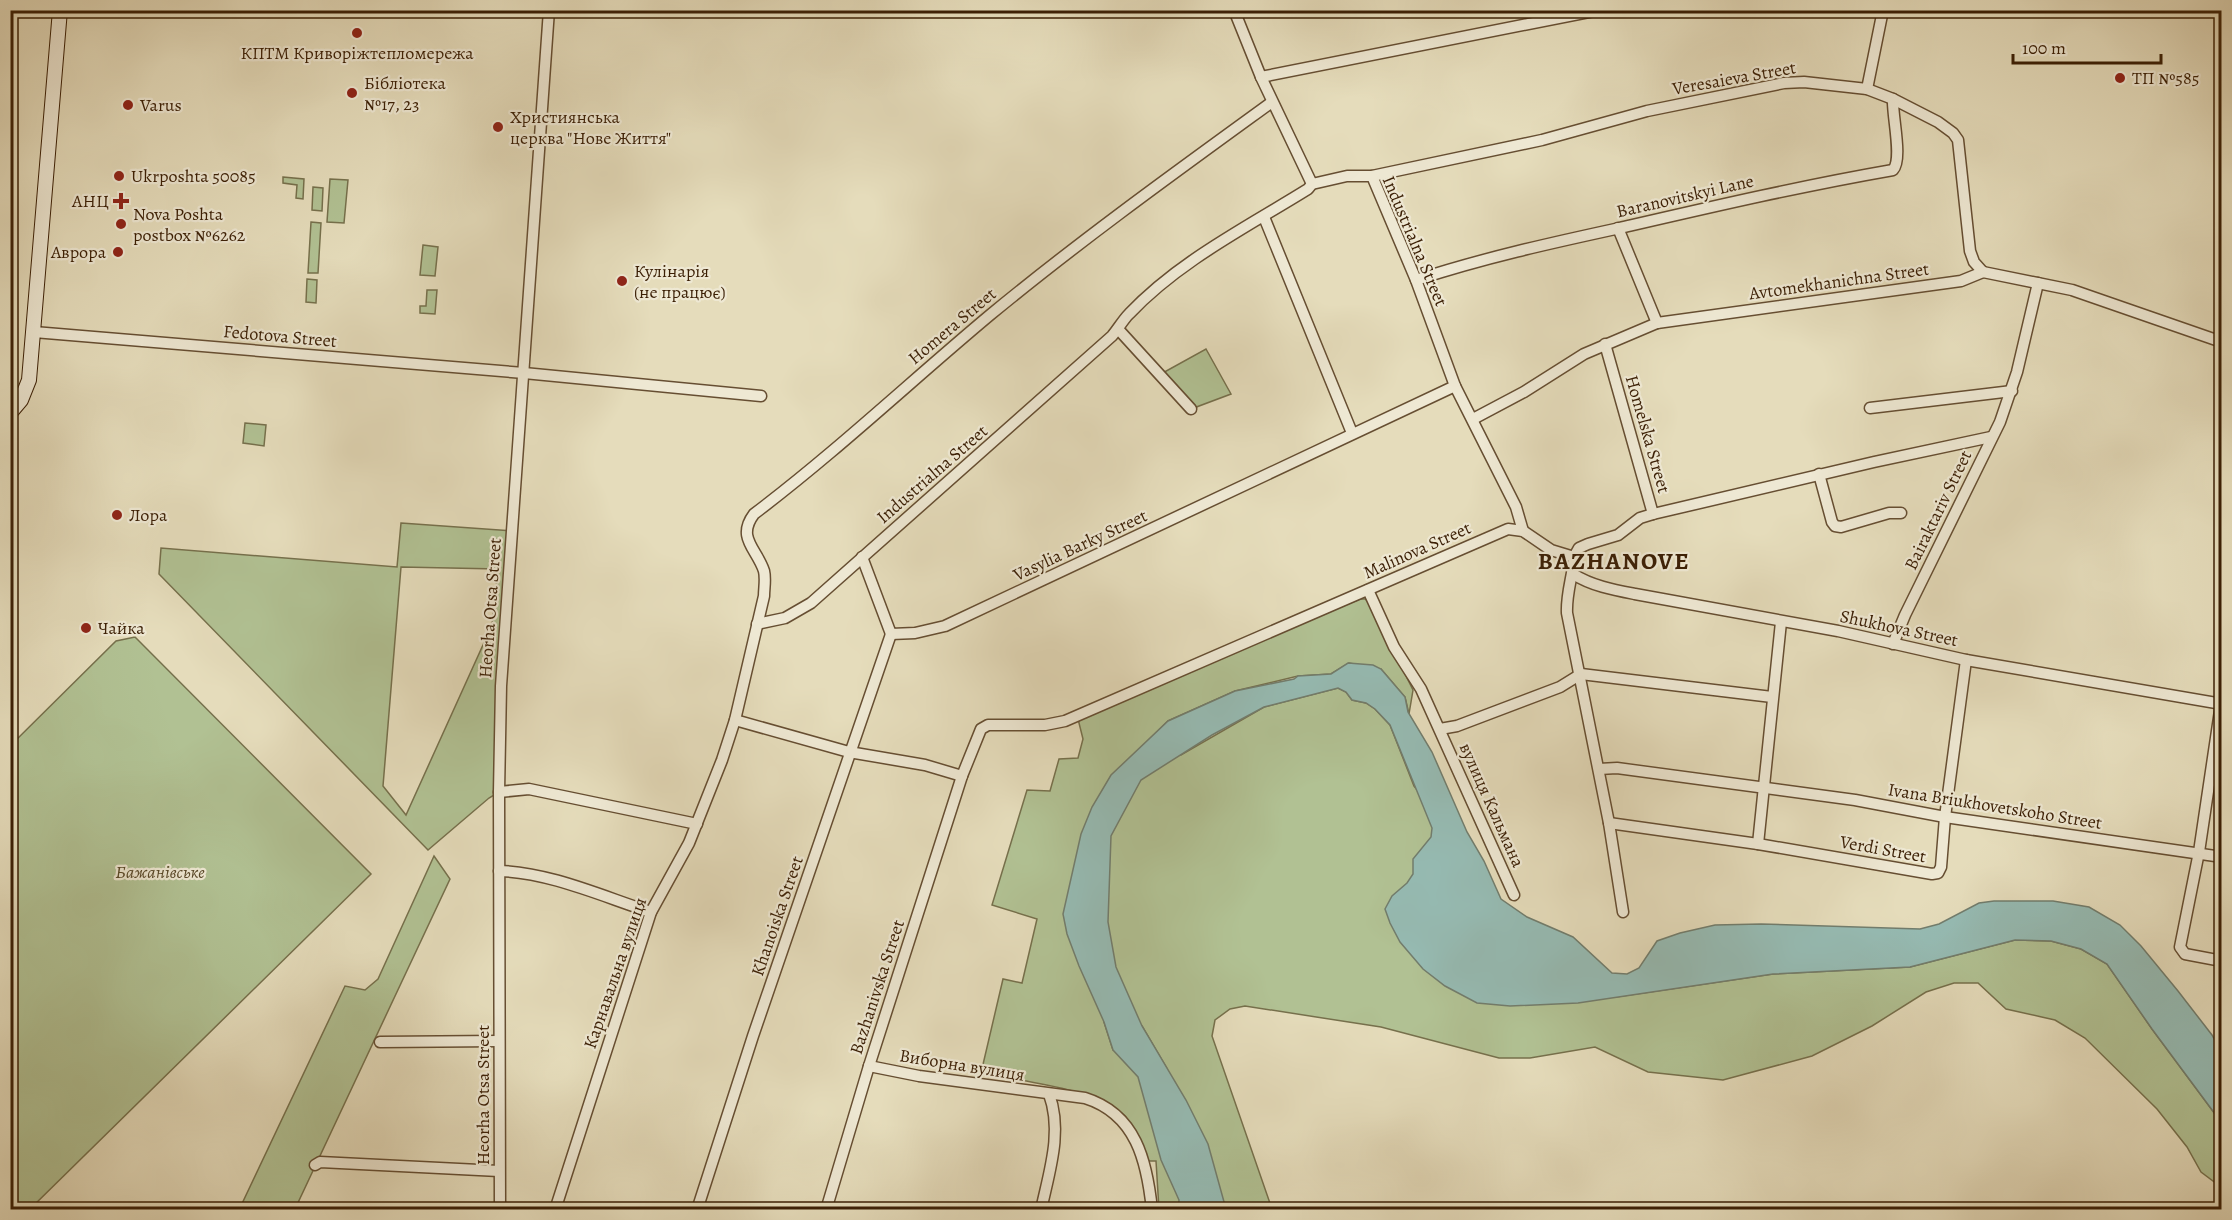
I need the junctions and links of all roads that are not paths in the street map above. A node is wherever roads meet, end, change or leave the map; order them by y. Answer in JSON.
{"nodes":[{"id":1,"x":60,"y":10,"type":"edge"},
{"id":2,"x":549,"y":10,"type":"edge"},
{"id":3,"x":1234,"y":10,"type":"edge"},
{"id":4,"x":1599,"y":10,"type":"edge"},
{"id":5,"x":1883,"y":10,"type":"edge"},
{"id":6,"x":1261,"y":77,"type":"junction"},
{"id":7,"x":1867,"y":89,"type":"junction"},
{"id":8,"x":1893,"y":99,"type":"junction"},
{"id":9,"x":1272,"y":102,"type":"junction"},
{"id":10,"x":1372,"y":176,"type":"junction"},
{"id":11,"x":1312,"y":184,"type":"junction"},
{"id":12,"x":1264,"y":218,"type":"junction"},
{"id":13,"x":1618,"y":228,"type":"junction"},
{"id":14,"x":1983,"y":272,"type":"junction"},
{"id":15,"x":1416,"y":280,"type":"junction"},
{"id":16,"x":2038,"y":284,"type":"junction"},
{"id":17,"x":1657,"y":323,"type":"junction"},
{"id":18,"x":1118,"y":329,"type":"junction"},
{"id":19,"x":34,"y":332,"type":"junction"},
{"id":20,"x":2222,"y":342,"type":"edge"},
{"id":21,"x":1605,"y":344,"type":"junction"},
{"id":22,"x":524,"y":373,"type":"junction"},
{"id":23,"x":1455,"y":386,"type":"junction"},
{"id":24,"x":2012,"y":391,"type":"junction"},
{"id":25,"x":761,"y":396,"type":"dead end"},
{"id":26,"x":1870,"y":408,"type":"dead end"},
{"id":27,"x":1191,"y":409,"type":"dead end"},
{"id":28,"x":10,"y":413,"type":"edge"},
{"id":29,"x":1473,"y":419,"type":"junction"},
{"id":30,"x":1352,"y":434,"type":"junction"},
{"id":31,"x":1991,"y":437,"type":"junction"},
{"id":32,"x":1819,"y":474,"type":"junction"},
{"id":33,"x":1901,"y":513,"type":"dead end"},
{"id":34,"x":1653,"y":514,"type":"junction"},
{"id":35,"x":1523,"y":531,"type":"junction"},
{"id":36,"x":862,"y":557,"type":"junction"},
{"id":37,"x":1574,"y":557,"type":"junction"},
{"id":38,"x":1573,"y":574,"type":"junction"},
{"id":39,"x":1368,"y":590,"type":"junction"},
{"id":40,"x":1781,"y":621,"type":"junction"},
{"id":41,"x":757,"y":624,"type":"junction"},
{"id":42,"x":891,"y":634,"type":"junction"},
{"id":43,"x":1893,"y":644,"type":"junction"},
{"id":44,"x":1966,"y":660,"type":"junction"},
{"id":45,"x":1581,"y":674,"type":"junction"},
{"id":46,"x":1773,"y":697,"type":"junction"},
{"id":47,"x":2221,"y":704,"type":"edge"},
{"id":48,"x":735,"y":720,"type":"junction"},
{"id":49,"x":1440,"y":729,"type":"junction"},
{"id":50,"x":849,"y":752,"type":"junction"},
{"id":51,"x":1599,"y":769,"type":"junction"},
{"id":52,"x":962,"y":776,"type":"junction"},
{"id":53,"x":1763,"y":786,"type":"junction"},
{"id":54,"x":499,"y":792,"type":"junction"},
{"id":55,"x":1945,"y":817,"type":"junction"},
{"id":56,"x":1609,"y":823,"type":"junction"},
{"id":57,"x":697,"y":824,"type":"junction"},
{"id":58,"x":1758,"y":844,"type":"junction"},
{"id":59,"x":2199,"y":852,"type":"junction"},
{"id":60,"x":2222,"y":857,"type":"edge"},
{"id":61,"x":499,"y":871,"type":"junction"},
{"id":62,"x":1514,"y":895,"type":"dead end"},
{"id":63,"x":651,"y":912,"type":"junction"},
{"id":64,"x":1623,"y":912,"type":"dead end"},
{"id":65,"x":2222,"y":961,"type":"edge"},
{"id":66,"x":499,"y":1041,"type":"junction"},
{"id":67,"x":380,"y":1042,"type":"dead end"},
{"id":68,"x":869,"y":1066,"type":"junction"},
{"id":69,"x":1049,"y":1094,"type":"junction"},
{"id":70,"x":315,"y":1165,"type":"dead end"},
{"id":71,"x":499,"y":1171,"type":"junction"},
{"id":72,"x":500,"y":1209,"type":"edge"},
{"id":73,"x":555,"y":1209,"type":"edge"},
{"id":74,"x":698,"y":1209,"type":"edge"},
{"id":75,"x":826,"y":1209,"type":"edge"},
{"id":76,"x":1041,"y":1209,"type":"edge"},
{"id":77,"x":1152,"y":1209,"type":"edge"}],
"edges":[{"from":1,"to":19,"type":"main road"},
{"from":2,"to":22,"type":"street","name":"Heorha Otsa Street"},
{"from":3,"to":6,"type":"street"},
{"from":4,"to":6,"type":"street"},
{"from":5,"to":7,"type":"street"},
{"from":6,"to":9,"type":"street"},
{"from":7,"to":8,"type":"street","name":"Veresaieva Street"},
{"from":7,"to":10,"type":"street","name":"Veresaieva Street"},
{"from":8,"to":13,"type":"street","name":"Baranovitskyi Lane"},
{"from":8,"to":14,"type":"street","name":"Veresaieva Street"},
{"from":9,"to":11,"type":"street"},
{"from":9,"to":41,"type":"street","name":"Homera Street"},
{"from":10,"to":11,"type":"street","name":"Industrialna Street"},
{"from":10,"to":15,"type":"street","name":"Industrialna Street"},
{"from":11,"to":12,"type":"street","name":"Industrialna Street"},
{"from":12,"to":18,"type":"street","name":"Industrialna Street"},
{"from":12,"to":30,"type":"street"},
{"from":13,"to":15,"type":"street","name":"Baranovitskyi Lane"},
{"from":13,"to":17,"type":"street"},
{"from":14,"to":16,"type":"street"},
{"from":14,"to":17,"type":"street","name":"Avtomekhanichna Street"},
{"from":15,"to":23,"type":"street","name":"Industrialna Street"},
{"from":16,"to":20,"type":"street"},
{"from":16,"to":24,"type":"street","name":"Bairaktariv Street"},
{"from":17,"to":21,"type":"street","name":"Avtomekhanichna Street"},
{"from":18,"to":27,"type":"street"},
{"from":18,"to":36,"type":"street","name":"Industrialna Street"},
{"from":19,"to":22,"type":"street","name":"Fedotova Street"},
{"from":19,"to":28,"type":"main road"},
{"from":21,"to":29,"type":"street","name":"Avtomekhanichna Street"},
{"from":21,"to":34,"type":"street","name":"Homelska Street"},
{"from":22,"to":25,"type":"street","name":"Fedotova Street"},
{"from":22,"to":54,"type":"street","name":"Heorha Otsa Street"},
{"from":23,"to":29,"type":"street","name":"Industrialna Street"},
{"from":23,"to":30,"type":"street","name":"Vasylia Barky Street"},
{"from":24,"to":26,"type":"street"},
{"from":24,"to":31,"type":"street","name":"Bairaktariv Street"},
{"from":29,"to":35,"type":"street","name":"Industrialna Street"},
{"from":30,"to":42,"type":"street","name":"Vasylia Barky Street"},
{"from":31,"to":32,"type":"street"},
{"from":31,"to":43,"type":"street","name":"Bairaktariv Street"},
{"from":32,"to":33,"type":"street"},
{"from":32,"to":34,"type":"street"},
{"from":34,"to":37,"type":"street","name":"Homelska Street"},
{"from":35,"to":37,"type":"street"},
{"from":35,"to":39,"type":"street","name":"Malinova Street"},
{"from":36,"to":41,"type":"street","name":"Industrialna Street"},
{"from":36,"to":42,"type":"street"},
{"from":37,"to":38,"type":"street"},
{"from":38,"to":40,"type":"street","name":"Shukhova Street"},
{"from":38,"to":45,"type":"street"},
{"from":39,"to":49,"type":"street","name":"вулиця Кальмана"},
{"from":39,"to":52,"type":"street","name":"Malinova Street"},
{"from":40,"to":43,"type":"street","name":"Shukhova Street"},
{"from":40,"to":46,"type":"street"},
{"from":41,"to":48,"type":"street","name":"Homera Street"},
{"from":42,"to":50,"type":"street","name":"Khanoiska Street"},
{"from":43,"to":44,"type":"street","name":"Shukhova Street"},
{"from":44,"to":47,"type":"street","name":"Shukhova Street"},
{"from":44,"to":55,"type":"street","name":"Verdi Street"},
{"from":45,"to":46,"type":"street"},
{"from":45,"to":49,"type":"street","name":"вулиця Кальмана"},
{"from":45,"to":51,"type":"street"},
{"from":46,"to":53,"type":"street"},
{"from":47,"to":59,"type":"street"},
{"from":48,"to":50,"type":"street"},
{"from":48,"to":57,"type":"street","name":"Карнавальна вулиця"},
{"from":49,"to":62,"type":"street","name":"вулиця Кальмана"},
{"from":50,"to":52,"type":"street"},
{"from":50,"to":74,"type":"street","name":"Khanoiska Street"},
{"from":51,"to":53,"type":"street","name":"Ivana Briukhovetskoho Street"},
{"from":51,"to":56,"type":"street"},
{"from":52,"to":68,"type":"street","name":"Bazhanivska Street"},
{"from":53,"to":55,"type":"street","name":"Ivana Briukhovetskoho Street"},
{"from":53,"to":58,"type":"street"},
{"from":54,"to":57,"type":"street"},
{"from":54,"to":61,"type":"street","name":"Heorha Otsa Street"},
{"from":55,"to":58,"type":"street","name":"Verdi Street"},
{"from":55,"to":59,"type":"street","name":"Ivana Briukhovetskoho Street"},
{"from":56,"to":58,"type":"street","name":"Verdi Street"},
{"from":56,"to":64,"type":"street"},
{"from":57,"to":63,"type":"street","name":"Карнавальна вулиця"},
{"from":59,"to":60,"type":"street","name":"Ivana Briukhovetskoho Street"},
{"from":59,"to":65,"type":"street"},
{"from":61,"to":63,"type":"street"},
{"from":61,"to":66,"type":"street","name":"Heorha Otsa Street"},
{"from":63,"to":73,"type":"street","name":"Карнавальна вулиця"},
{"from":66,"to":67,"type":"street"},
{"from":66,"to":71,"type":"street","name":"Heorha Otsa Street"},
{"from":68,"to":69,"type":"street","name":"Виборна вулиця"},
{"from":68,"to":75,"type":"street","name":"Bazhanivska Street"},
{"from":69,"to":76,"type":"street"},
{"from":69,"to":77,"type":"street","name":"Виборна вулиця"},
{"from":70,"to":71,"type":"street"},
{"from":71,"to":72,"type":"street","name":"Heorha Otsa Street"}]}
